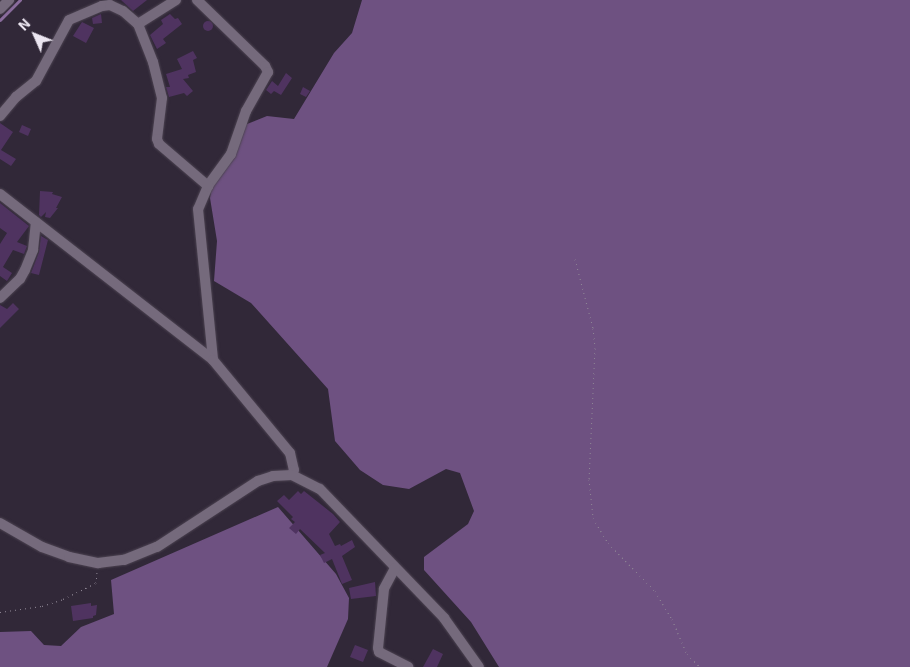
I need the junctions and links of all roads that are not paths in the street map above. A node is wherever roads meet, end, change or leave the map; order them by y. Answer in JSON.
{"nodes":[{"id":1,"x":9,"y":0,"type":"edge"},
{"id":2,"x":176,"y":0,"type":"edge"},
{"id":3,"x":197,"y":0,"type":"edge"},
{"id":4,"x":0,"y":9,"type":"edge"},
{"id":5,"x":138,"y":24,"type":"junction"},
{"id":6,"x":0,"y":116,"type":"edge"},
{"id":7,"x":208,"y":186,"type":"junction"},
{"id":8,"x":0,"y":194,"type":"edge"},
{"id":9,"x":36,"y":222,"type":"junction"},
{"id":10,"x":0,"y":298,"type":"edge"},
{"id":11,"x":213,"y":360,"type":"junction"},
{"id":12,"x":292,"y":476,"type":"junction"},
{"id":13,"x":0,"y":523,"type":"edge"},
{"id":14,"x":395,"y":568,"type":"junction"},
{"id":15,"x":408,"y":667,"type":"edge"},
{"id":16,"x":479,"y":667,"type":"edge"}],
"edges":[{"from":1,"to":4,"type":"street"},
{"from":2,"to":5,"type":"street"},
{"from":3,"to":7,"type":"street"},
{"from":5,"to":6,"type":"street"},
{"from":5,"to":7,"type":"street"},
{"from":7,"to":11,"type":"street"},
{"from":8,"to":9,"type":"street"},
{"from":9,"to":10,"type":"street"},
{"from":9,"to":11,"type":"street"},
{"from":11,"to":12,"type":"street"},
{"from":12,"to":13,"type":"street"},
{"from":12,"to":14,"type":"street"},
{"from":14,"to":15,"type":"street"},
{"from":14,"to":16,"type":"street"}]}
